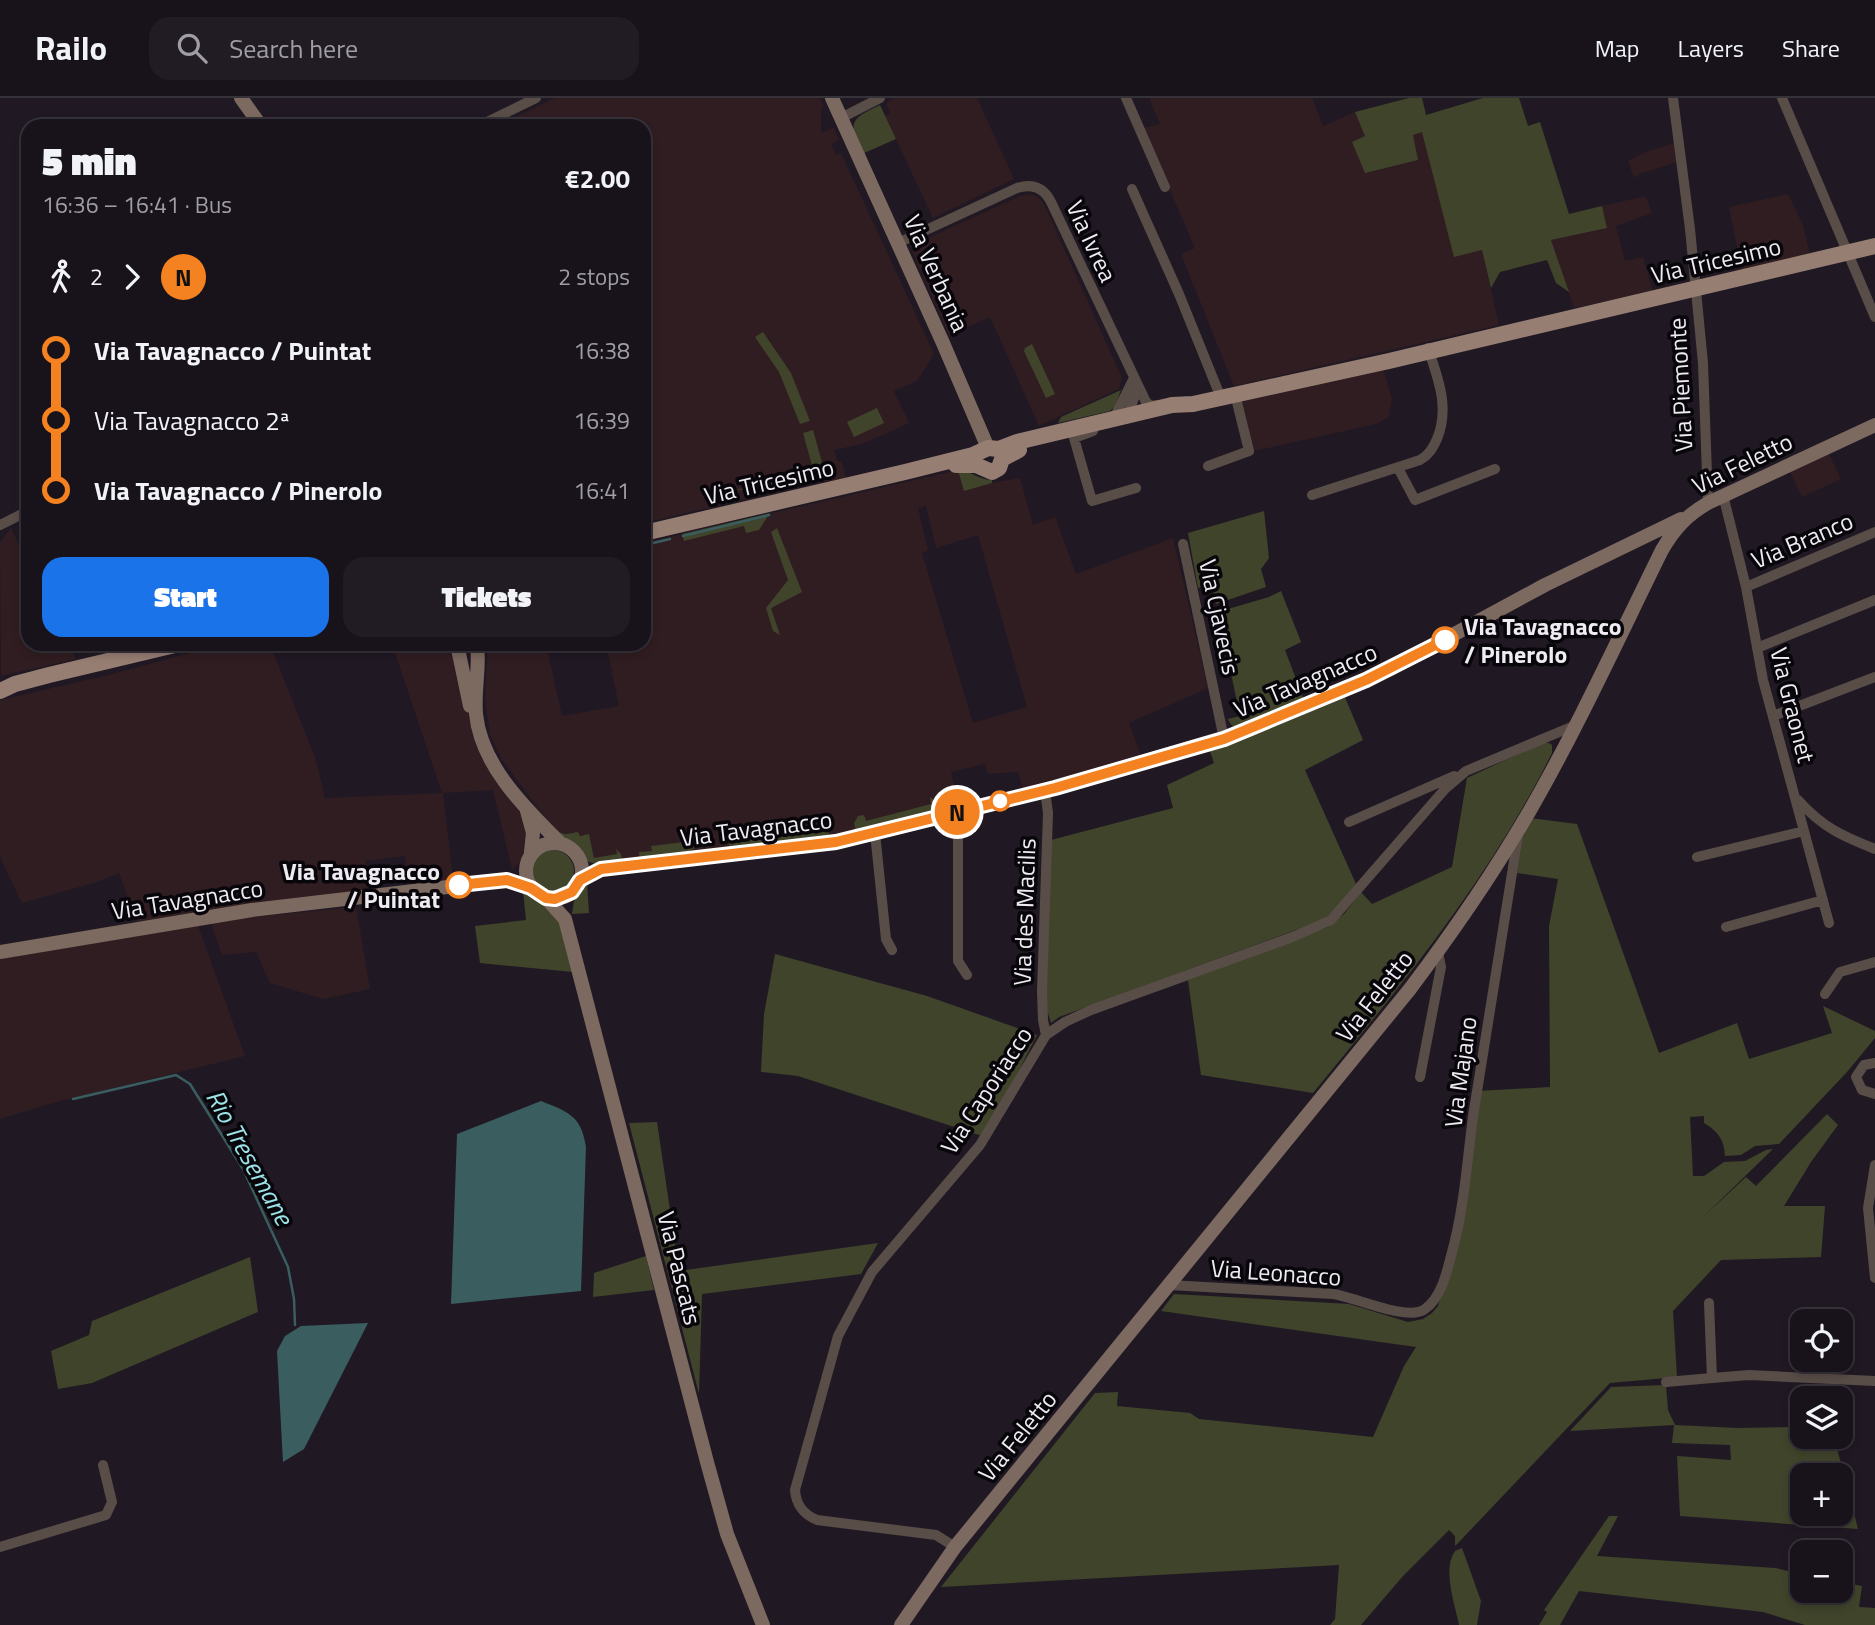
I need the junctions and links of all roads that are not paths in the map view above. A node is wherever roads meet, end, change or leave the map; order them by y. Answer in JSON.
{"nodes":[{"id":1,"x":240,"y":98,"type":"edge"},
{"id":2,"x":536,"y":98,"type":"edge"},
{"id":3,"x":832,"y":98,"type":"edge"},
{"id":4,"x":880,"y":98,"type":"edge"},
{"id":5,"x":1126,"y":98,"type":"edge"},
{"id":6,"x":1673,"y":98,"type":"edge"},
{"id":7,"x":1782,"y":98,"type":"edge"},
{"id":8,"x":841,"y":118,"type":"junction"},
{"id":9,"x":245,"y":119,"type":"edge"},
{"id":10,"x":256,"y":119,"type":"edge"},
{"id":11,"x":493,"y":119,"type":"edge"},
{"id":12,"x":1165,"y":187,"type":"dead end"},
{"id":13,"x":1132,"y":188,"type":"dead end"},
{"id":14,"x":898,"y":243,"type":"junction"},
{"id":15,"x":1875,"y":246,"type":"edge"},
{"id":16,"x":1848,"y":252,"type":"junction"},
{"id":17,"x":1695,"y":288,"type":"junction"},
{"id":18,"x":1875,"y":317,"type":"edge"},
{"id":19,"x":1428,"y":348,"type":"junction"},
{"id":20,"x":1136,"y":383,"type":"junction"},
{"id":21,"x":1228,"y":396,"type":"junction"},
{"id":22,"x":1188,"y":403,"type":"junction"},
{"id":23,"x":1119,"y":418,"type":"junction"},
{"id":24,"x":1875,"y":425,"type":"edge"},
{"id":25,"x":1074,"y":438,"type":"junction"},
{"id":26,"x":990,"y":455,"type":"junction"},
{"id":27,"x":1208,"y":466,"type":"dead end"},
{"id":28,"x":1398,"y":468,"type":"junction"},
{"id":29,"x":1494,"y":469,"type":"dead end"},
{"id":30,"x":1136,"y":488,"type":"dead end"},
{"id":31,"x":1312,"y":495,"type":"dead end"},
{"id":32,"x":1723,"y":495,"type":"junction"},
{"id":33,"x":1708,"y":503,"type":"junction"},
{"id":34,"x":21,"y":514,"type":"edge"},
{"id":35,"x":1685,"y":517,"type":"junction"},
{"id":36,"x":0,"y":525,"type":"edge"},
{"id":37,"x":651,"y":532,"type":"edge"},
{"id":38,"x":1875,"y":532,"type":"edge"},
{"id":39,"x":1649,"y":534,"type":"junction"},
{"id":40,"x":1183,"y":544,"type":"dead end"},
{"id":41,"x":1662,"y":550,"type":"junction"},
{"id":42,"x":1746,"y":587,"type":"junction"},
{"id":43,"x":1875,"y":600,"type":"edge"},
{"id":44,"x":1758,"y":648,"type":"junction"},
{"id":45,"x":148,"y":651,"type":"edge"},
{"id":46,"x":458,"y":651,"type":"edge"},
{"id":47,"x":478,"y":651,"type":"edge"},
{"id":48,"x":1875,"y":677,"type":"edge"},
{"id":49,"x":8,"y":684,"type":"edge"},
{"id":50,"x":0,"y":691,"type":"edge"},
{"id":51,"x":1773,"y":716,"type":"junction"},
{"id":52,"x":1576,"y":725,"type":"junction"},
{"id":53,"x":480,"y":733,"type":"junction"},
{"id":54,"x":1224,"y":739,"type":"junction"},
{"id":55,"x":1466,"y":771,"type":"junction"},
{"id":56,"x":1045,"y":790,"type":"junction"},
{"id":57,"x":1795,"y":797,"type":"junction"},
{"id":58,"x":527,"y":810,"type":"junction"},
{"id":59,"x":956,"y":812,"type":"junction"},
{"id":60,"x":1349,"y":822,"type":"dead end"},
{"id":61,"x":1519,"y":828,"type":"junction"},
{"id":62,"x":1804,"y":831,"type":"junction"},
{"id":63,"x":875,"y":834,"type":"junction"},
{"id":64,"x":559,"y":842,"type":"junction"},
{"id":65,"x":1875,"y":849,"type":"edge"},
{"id":66,"x":1697,"y":857,"type":"dead end"},
{"id":67,"x":528,"y":859,"type":"junction"},
{"id":68,"x":580,"y":861,"type":"junction"},
{"id":69,"x":601,"y":869,"type":"junction"},
{"id":70,"x":507,"y":880,"type":"junction"},
{"id":71,"x":576,"y":886,"type":"junction"},
{"id":72,"x":531,"y":888,"type":"junction"},
{"id":73,"x":546,"y":898,"type":"junction"},
{"id":74,"x":1822,"y":900,"type":"junction"},
{"id":75,"x":565,"y":919,"type":"junction"},
{"id":76,"x":1829,"y":923,"type":"dead end"},
{"id":77,"x":1726,"y":927,"type":"dead end"},
{"id":78,"x":891,"y":950,"type":"dead end"},
{"id":79,"x":1438,"y":952,"type":"junction"},
{"id":80,"x":0,"y":953,"type":"edge"},
{"id":81,"x":1875,"y":962,"type":"edge"},
{"id":82,"x":967,"y":975,"type":"dead end"},
{"id":83,"x":1825,"y":995,"type":"dead end"},
{"id":84,"x":1046,"y":1035,"type":"junction"},
{"id":85,"x":1874,"y":1061,"type":"edge"},
{"id":86,"x":1420,"y":1077,"type":"dead end"},
{"id":87,"x":1875,"y":1094,"type":"edge"},
{"id":88,"x":1875,"y":1165,"type":"edge"},
{"id":89,"x":1875,"y":1278,"type":"edge"},
{"id":90,"x":1170,"y":1286,"type":"junction"},
{"id":91,"x":1709,"y":1303,"type":"dead end"},
{"id":92,"x":1420,"y":1312,"type":"joint"},
{"id":93,"x":1712,"y":1378,"type":"junction"},
{"id":94,"x":1875,"y":1381,"type":"edge"},
{"id":95,"x":1666,"y":1382,"type":"dead end"},
{"id":96,"x":103,"y":1465,"type":"dead end"},
{"id":97,"x":0,"y":1547,"type":"edge"},
{"id":98,"x":955,"y":1547,"type":"junction"},
{"id":99,"x":763,"y":1625,"type":"edge"},
{"id":100,"x":901,"y":1625,"type":"edge"}],
"edges":[{"from":1,"to":9,"type":"street"},
{"from":1,"to":10,"type":"street"},
{"from":2,"to":11,"type":"street"},
{"from":3,"to":8,"type":"street","name":"Via Verbania"},
{"from":4,"to":8,"type":"street"},
{"from":5,"to":12,"type":"street"},
{"from":6,"to":17,"type":"street","name":"Via Piemonte"},
{"from":7,"to":16,"type":"street"},
{"from":8,"to":14,"type":"street","name":"Via Verbania"},
{"from":13,"to":21,"type":"street"},
{"from":14,"to":20,"type":"street","name":"Via Ivrea"},
{"from":14,"to":26,"type":"street","name":"Via Verbania"},
{"from":15,"to":16,"type":"main road","name":"Via Tricesimo"},
{"from":16,"to":17,"type":"main road","name":"Via Tricesimo"},
{"from":16,"to":18,"type":"street"},
{"from":17,"to":19,"type":"main road","name":"Via Tricesimo"},
{"from":17,"to":33,"type":"street","name":"Via Piemonte"},
{"from":19,"to":21,"type":"main road","name":"Via Tricesimo"},
{"from":19,"to":28,"type":"street"},
{"from":20,"to":22,"type":"street"},
{"from":20,"to":23,"type":"street"},
{"from":20,"to":23,"type":"street"},
{"from":21,"to":22,"type":"main road","name":"Via Tricesimo"},
{"from":21,"to":27,"type":"street"},
{"from":22,"to":23,"type":"main road","name":"Via Tricesimo"},
{"from":22,"to":25,"type":"main road","name":"Via Tricesimo"},
{"from":23,"to":25,"type":"street","name":"Via Tricesimo"},
{"from":23,"to":26,"type":"main road","name":"Via Tricesimo"},
{"from":24,"to":32,"type":"street","name":"Via Feletto"},
{"from":25,"to":26,"type":"main road","name":"Via Tricesimo"},
{"from":25,"to":30,"type":"street"},
{"from":26,"to":37,"type":"main road","name":"Via Tricesimo"},
{"from":28,"to":29,"type":"street"},
{"from":28,"to":31,"type":"street"},
{"from":32,"to":33,"type":"street","name":"Via Feletto"},
{"from":32,"to":42,"type":"street","name":"Via Graonet"},
{"from":33,"to":35,"type":"street","name":"Via Feletto"},
{"from":34,"to":36,"type":"street"},
{"from":35,"to":39,"type":"street","name":"Via Tavagnacco"},
{"from":35,"to":41,"type":"street","name":"Via Feletto"},
{"from":38,"to":42,"type":"street","name":"Via Branco"},
{"from":39,"to":41,"type":"street"},
{"from":39,"to":54,"type":"street","name":"Via Tavagnacco"},
{"from":40,"to":54,"type":"street","name":"Via Cjavecis"},
{"from":41,"to":52,"type":"street","name":"Via Feletto"},
{"from":42,"to":44,"type":"street","name":"Via Graonet"},
{"from":43,"to":44,"type":"street"},
{"from":44,"to":51,"type":"street","name":"Via Graonet"},
{"from":45,"to":49,"type":"main road"},
{"from":46,"to":53,"type":"street"},
{"from":47,"to":53,"type":"street"},
{"from":48,"to":51,"type":"street"},
{"from":49,"to":50,"type":"main road"},
{"from":51,"to":57,"type":"street","name":"Via Graonet"},
{"from":52,"to":55,"type":"street","name":"Via Caporiacco"},
{"from":52,"to":61,"type":"street","name":"Via Feletto"},
{"from":53,"to":58,"type":"street"},
{"from":54,"to":56,"type":"street","name":"Via Tavagnacco"},
{"from":55,"to":60,"type":"street","name":"Via Caporiacco"},
{"from":55,"to":84,"type":"street","name":"Via Caporiacco"},
{"from":56,"to":59,"type":"street","name":"Via Tavagnacco"},
{"from":56,"to":84,"type":"street","name":"Via des Macilis"},
{"from":57,"to":62,"type":"street","name":"Via Graonet"},
{"from":57,"to":65,"type":"street"},
{"from":58,"to":64,"type":"street"},
{"from":58,"to":67,"type":"street"},
{"from":59,"to":63,"type":"street","name":"Via Tavagnacco"},
{"from":59,"to":82,"type":"street"},
{"from":61,"to":79,"type":"street","name":"Via Feletto"},
{"from":61,"to":92,"type":"street","name":"Via Majano"},
{"from":62,"to":66,"type":"street"},
{"from":62,"to":74,"type":"street","name":"Via Graonet"},
{"from":63,"to":69,"type":"street","name":"Via Tavagnacco"},
{"from":63,"to":78,"type":"street"},
{"from":64,"to":67,"type":"street"},
{"from":64,"to":68,"type":"street"},
{"from":67,"to":70,"type":"street"},
{"from":67,"to":72,"type":"street"},
{"from":68,"to":69,"type":"street","name":"Via Tavagnacco"},
{"from":68,"to":71,"type":"street"},
{"from":69,"to":71,"type":"street","name":"Via Tavagnacco"},
{"from":70,"to":72,"type":"street","name":"Via Tavagnacco"},
{"from":70,"to":80,"type":"street","name":"Via Tavagnacco"},
{"from":71,"to":73,"type":"street"},
{"from":71,"to":75,"type":"street","name":"Via Pascats"},
{"from":72,"to":73,"type":"street"},
{"from":73,"to":75,"type":"street","name":"Via Pascats"},
{"from":74,"to":76,"type":"street","name":"Via Graonet"},
{"from":74,"to":77,"type":"street"},
{"from":75,"to":99,"type":"street","name":"Via Pascats"},
{"from":79,"to":86,"type":"street"},
{"from":79,"to":90,"type":"street","name":"Via Feletto"},
{"from":81,"to":83,"type":"street"},
{"from":84,"to":98,"type":"street","name":"Via Caporiacco"},
{"from":85,"to":87,"type":"street"},
{"from":88,"to":89,"type":"street"},
{"from":90,"to":92,"type":"street","name":"Via Leonacco"},
{"from":90,"to":98,"type":"street","name":"Via Feletto"},
{"from":91,"to":93,"type":"street"},
{"from":93,"to":94,"type":"street"},
{"from":93,"to":95,"type":"street"},
{"from":96,"to":97,"type":"street"},
{"from":98,"to":100,"type":"street","name":"Via Feletto"}]}
